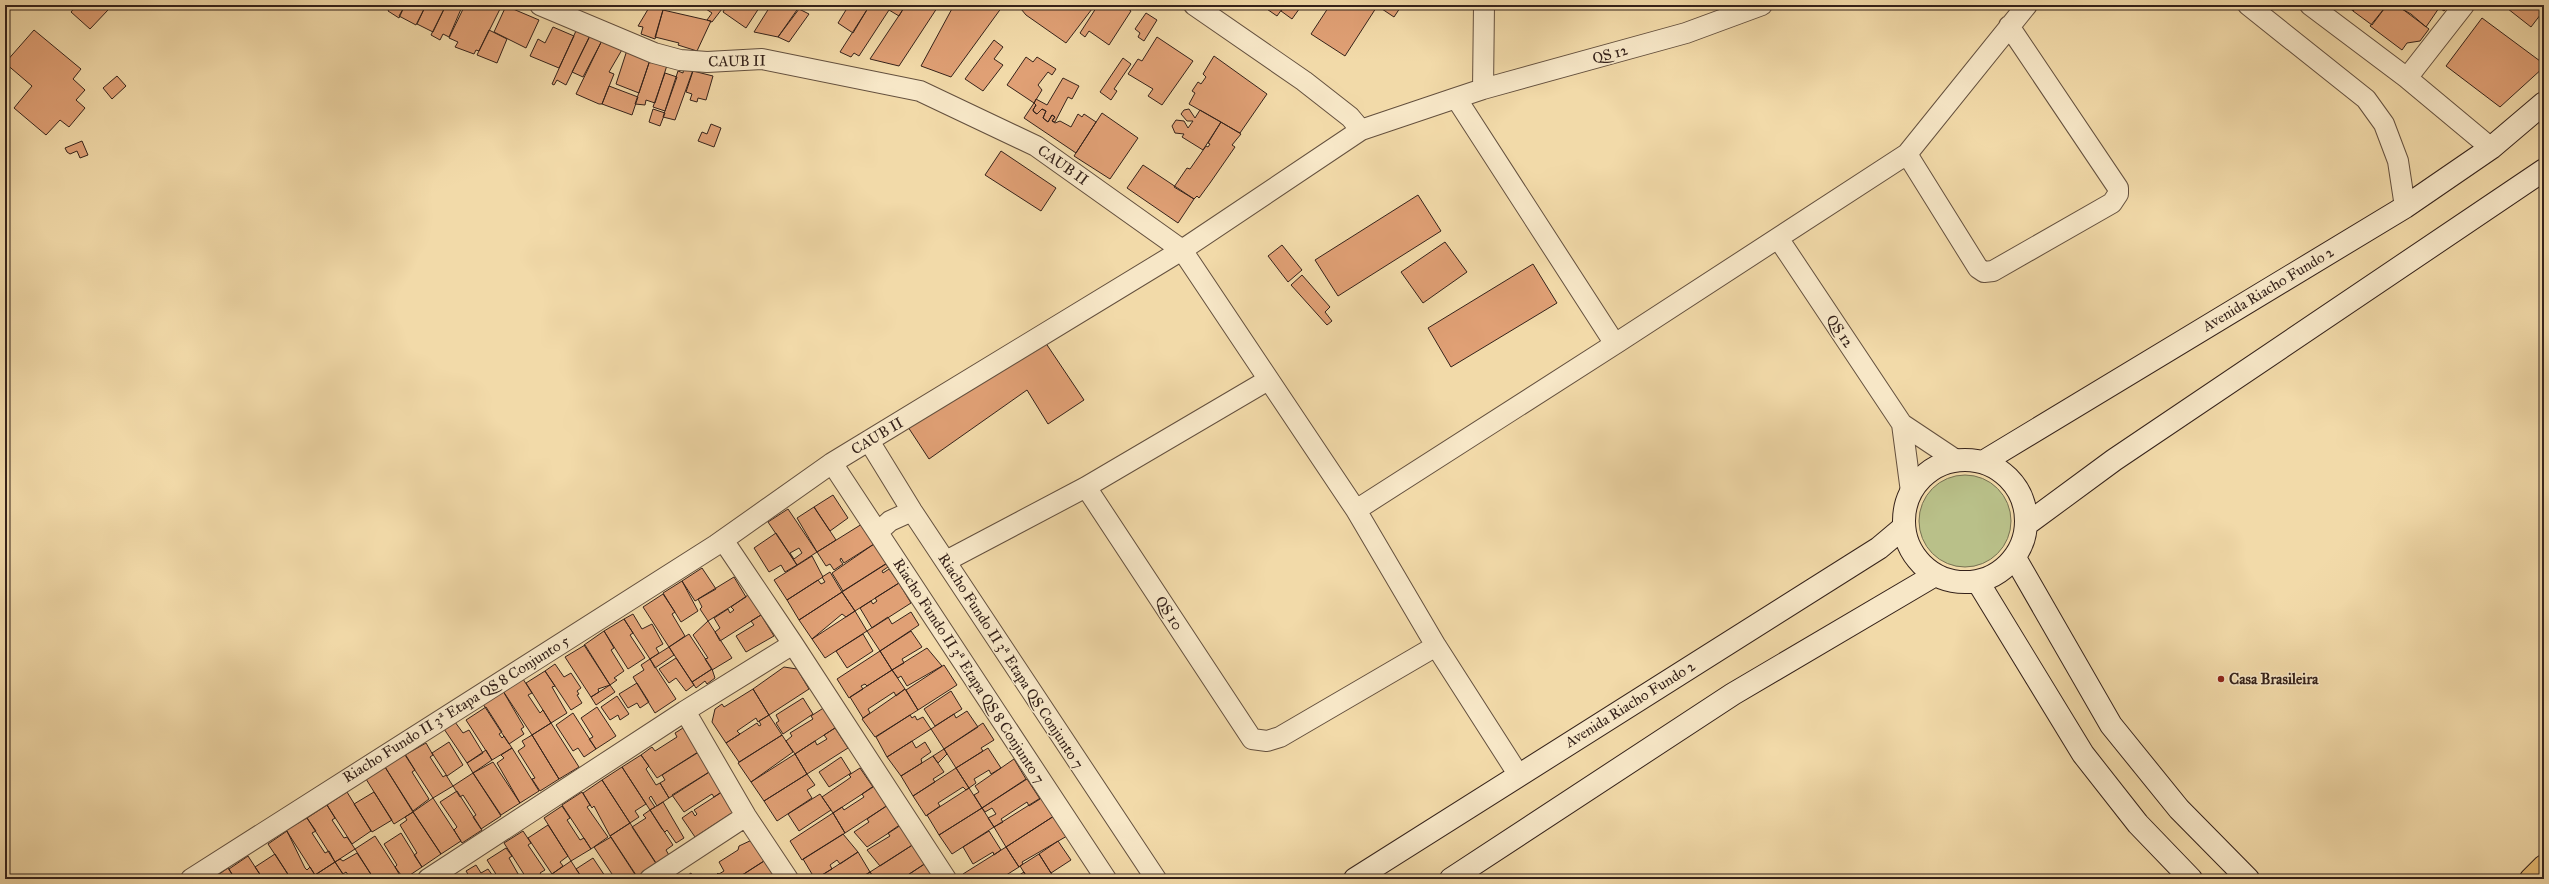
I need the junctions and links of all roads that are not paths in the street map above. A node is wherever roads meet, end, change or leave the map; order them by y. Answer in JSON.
{"nodes":[{"id":1,"x":540,"y":5,"type":"edge"},
{"id":2,"x":1194,"y":5,"type":"edge"},
{"id":3,"x":1484,"y":5,"type":"edge"},
{"id":4,"x":1762,"y":5,"type":"edge"},
{"id":5,"x":2027,"y":5,"type":"edge"},
{"id":6,"x":2248,"y":5,"type":"edge"},
{"id":7,"x":2310,"y":5,"type":"edge"},
{"id":8,"x":2464,"y":5,"type":"edge"},
{"id":9,"x":2009,"y":26,"type":"junction"},
{"id":10,"x":2408,"y":78,"type":"junction"},
{"id":11,"x":1483,"y":89,"type":"junction"},
{"id":12,"x":1456,"y":98,"type":"junction"},
{"id":13,"x":2544,"y":103,"type":"edge"},
{"id":14,"x":1361,"y":130,"type":"junction"},
{"id":15,"x":2491,"y":148,"type":"junction"},
{"id":16,"x":1907,"y":154,"type":"junction"},
{"id":17,"x":2544,"y":170,"type":"edge"},
{"id":18,"x":2405,"y":207,"type":"junction"},
{"id":19,"x":1778,"y":238,"type":"junction"},
{"id":20,"x":1182,"y":250,"type":"junction"},
{"id":21,"x":1615,"y":344,"type":"junction"},
{"id":22,"x":1268,"y":380,"type":"junction"},
{"id":23,"x":1902,"y":424,"type":"junction"},
{"id":24,"x":868,"y":441,"type":"junction"},
{"id":25,"x":1956,"y":460,"type":"junction"},
{"id":26,"x":1983,"y":462,"type":"junction"},
{"id":27,"x":832,"y":463,"type":"junction"},
{"id":28,"x":1086,"y":487,"type":"junction"},
{"id":29,"x":1911,"y":492,"type":"junction"},
{"id":30,"x":1356,"y":510,"type":"junction"},
{"id":31,"x":912,"y":511,"type":"junction"},
{"id":32,"x":2026,"y":524,"type":"junction"},
{"id":33,"x":1904,"y":527,"type":"junction"},
{"id":34,"x":878,"y":532,"type":"junction"},
{"id":35,"x":723,"y":540,"type":"junction"},
{"id":36,"x":2015,"y":558,"type":"junction"},
{"id":37,"x":946,"y":561,"type":"junction"},
{"id":38,"x":1935,"y":574,"type":"junction"},
{"id":39,"x":1978,"y":582,"type":"junction"},
{"id":40,"x":793,"y":644,"type":"junction"},
{"id":41,"x":1436,"y":646,"type":"junction"},
{"id":42,"x":685,"y":711,"type":"junction"},
{"id":43,"x":1518,"y":774,"type":"junction"},
{"id":44,"x":746,"y":816,"type":"junction"},
{"id":45,"x":2544,"y":866,"type":"edge"},
{"id":46,"x":190,"y":879,"type":"edge"},
{"id":47,"x":428,"y":879,"type":"edge"},
{"id":48,"x":650,"y":879,"type":"edge"},
{"id":49,"x":788,"y":879,"type":"edge"},
{"id":50,"x":946,"y":879,"type":"edge"},
{"id":51,"x":1106,"y":879,"type":"edge"},
{"id":52,"x":1156,"y":879,"type":"edge"},
{"id":53,"x":1355,"y":879,"type":"edge"},
{"id":54,"x":1452,"y":879,"type":"edge"},
{"id":55,"x":2190,"y":879,"type":"edge"},
{"id":56,"x":2248,"y":879,"type":"edge"},
{"id":57,"x":2531,"y":879,"type":"edge"}],
"edges":[{"from":1,"to":20,"type":"street","name":"CAUB II"},
{"from":2,"to":14,"type":"street"},
{"from":3,"to":11,"type":"street"},
{"from":4,"to":11,"type":"street","name":"QS 12"},
{"from":5,"to":9,"type":"street"},
{"from":6,"to":18,"type":"street"},
{"from":7,"to":10,"type":"street"},
{"from":8,"to":10,"type":"street"},
{"from":9,"to":16,"type":"street"},
{"from":9,"to":16,"type":"street"},
{"from":10,"to":15,"type":"street"},
{"from":11,"to":12,"type":"street","name":"QS 12"},
{"from":12,"to":14,"type":"street","name":"QS 12"},
{"from":12,"to":21,"type":"street"},
{"from":13,"to":15,"type":"main road","name":"Avenida Riacho Fundo 2"},
{"from":14,"to":20,"type":"street","name":"QS 12"},
{"from":15,"to":18,"type":"main road","name":"Avenida Riacho Fundo 2"},
{"from":16,"to":19,"type":"street"},
{"from":17,"to":32,"type":"main road"},
{"from":18,"to":26,"type":"main road","name":"Avenida Riacho Fundo 2"},
{"from":19,"to":21,"type":"street"},
{"from":19,"to":23,"type":"street","name":"QS 12"},
{"from":20,"to":22,"type":"street"},
{"from":20,"to":24,"type":"street","name":"CAUB II"},
{"from":21,"to":30,"type":"street"},
{"from":22,"to":28,"type":"street"},
{"from":22,"to":30,"type":"street"},
{"from":23,"to":25,"type":"street","name":"QS 12"},
{"from":23,"to":29,"type":"street","name":"QS 12"},
{"from":24,"to":27,"type":"street","name":"CAUB II"},
{"from":24,"to":31,"type":"street","name":"Riacho Fundo II 3ª Etapa QS Conjunto 7"},
{"from":25,"to":26,"type":"main road"},
{"from":25,"to":29,"type":"main road"},
{"from":26,"to":32,"type":"main road"},
{"from":27,"to":34,"type":"street","name":"Riacho Fundo II 3ª Etapa QS 8 Conjunto 7"},
{"from":27,"to":35,"type":"street","name":"CAUB II"},
{"from":28,"to":37,"type":"street"},
{"from":28,"to":41,"type":"street","name":"QS 10"},
{"from":29,"to":33,"type":"main road"},
{"from":30,"to":41,"type":"street"},
{"from":31,"to":34,"type":"street"},
{"from":31,"to":37,"type":"street","name":"Riacho Fundo II 3ª Etapa QS Conjunto 7"},
{"from":32,"to":36,"type":"main road"},
{"from":33,"to":38,"type":"main road"},
{"from":33,"to":43,"type":"main road","name":"Avenida Riacho Fundo 2"},
{"from":34,"to":51,"type":"street","name":"Riacho Fundo II 3ª Etapa QS 8 Conjunto 7"},
{"from":35,"to":40,"type":"street"},
{"from":35,"to":46,"type":"street","name":"Riacho Fundo II 3ª Etapa QS 8 Conjunto 5"},
{"from":36,"to":39,"type":"main road"},
{"from":36,"to":56,"type":"main road"},
{"from":37,"to":52,"type":"street","name":"Riacho Fundo II 3ª Etapa QS Conjunto 7"},
{"from":38,"to":39,"type":"main road"},
{"from":38,"to":54,"type":"main road"},
{"from":39,"to":55,"type":"main road"},
{"from":40,"to":42,"type":"street"},
{"from":40,"to":50,"type":"street"},
{"from":41,"to":43,"type":"street"},
{"from":42,"to":44,"type":"street"},
{"from":42,"to":47,"type":"street"},
{"from":43,"to":53,"type":"main road","name":"Avenida Riacho Fundo 2"},
{"from":44,"to":48,"type":"street"},
{"from":44,"to":49,"type":"street"},
{"from":45,"to":57,"type":"highway"}]}
